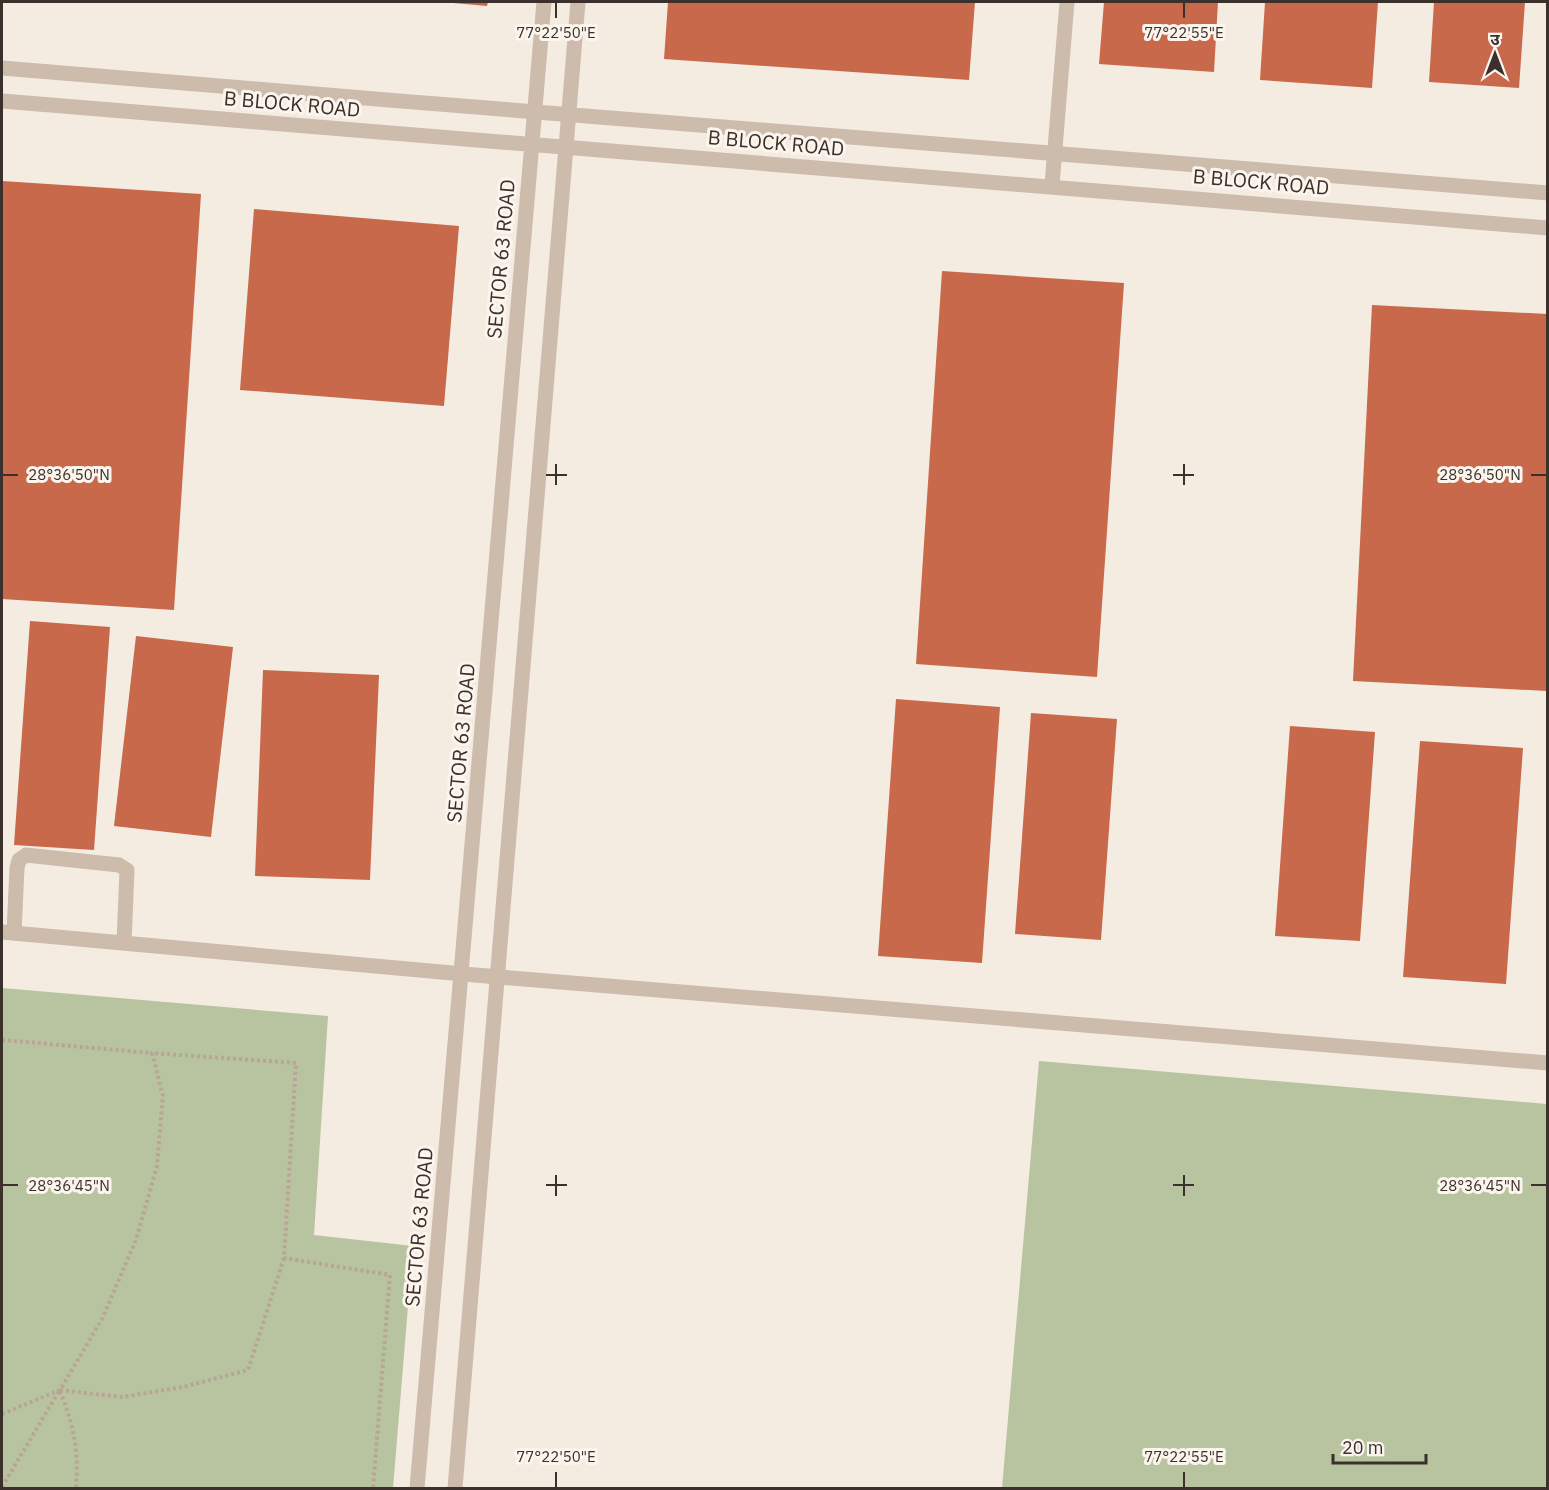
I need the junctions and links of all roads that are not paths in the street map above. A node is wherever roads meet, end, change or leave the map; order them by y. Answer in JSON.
{"nodes":[{"id":1,"x":544,"y":2,"type":"edge"},
{"id":2,"x":578,"y":2,"type":"edge"},
{"id":3,"x":1067,"y":2,"type":"edge"},
{"id":4,"x":2,"y":68,"type":"edge"},
{"id":5,"x":2,"y":101,"type":"edge"},
{"id":6,"x":534,"y":113,"type":"junction"},
{"id":7,"x":568,"y":115,"type":"junction"},
{"id":8,"x":532,"y":145,"type":"junction"},
{"id":9,"x":566,"y":147,"type":"junction"},
{"id":10,"x":1055,"y":152,"type":"junction"},
{"id":11,"x":1052,"y":185,"type":"junction"},
{"id":12,"x":1548,"y":193,"type":"edge"},
{"id":13,"x":1548,"y":228,"type":"edge"},
{"id":14,"x":8,"y":933,"type":"edge"},
{"id":15,"x":124,"y":943,"type":"junction"},
{"id":16,"x":463,"y":974,"type":"junction"},
{"id":17,"x":497,"y":977,"type":"junction"},
{"id":18,"x":1548,"y":1063,"type":"edge"},
{"id":19,"x":417,"y":1488,"type":"edge"},
{"id":20,"x":455,"y":1488,"type":"edge"}],
"edges":[{"from":1,"to":6,"type":"street","name":"SECTOR 63 ROAD"},
{"from":2,"to":7,"type":"street"},
{"from":3,"to":10,"type":"street"},
{"from":4,"to":6,"type":"street","name":"B BLOCK ROAD"},
{"from":5,"to":8,"type":"street","name":"B BLOCK ROAD"},
{"from":6,"to":7,"type":"street","name":"B BLOCK ROAD"},
{"from":6,"to":8,"type":"street","name":"SECTOR 63 ROAD"},
{"from":7,"to":9,"type":"street"},
{"from":7,"to":10,"type":"street","name":"B BLOCK ROAD"},
{"from":8,"to":9,"type":"street","name":"B BLOCK ROAD"},
{"from":8,"to":16,"type":"street","name":"SECTOR 63 ROAD"},
{"from":9,"to":11,"type":"street","name":"B BLOCK ROAD"},
{"from":9,"to":17,"type":"street"},
{"from":10,"to":11,"type":"street"},
{"from":10,"to":12,"type":"street","name":"B BLOCK ROAD"},
{"from":11,"to":13,"type":"street","name":"B BLOCK ROAD"},
{"from":14,"to":15,"type":"street"},
{"from":14,"to":15,"type":"street"},
{"from":15,"to":16,"type":"street"},
{"from":16,"to":17,"type":"street"},
{"from":16,"to":19,"type":"street","name":"SECTOR 63 ROAD"},
{"from":17,"to":18,"type":"street"},
{"from":17,"to":20,"type":"street"}]}
